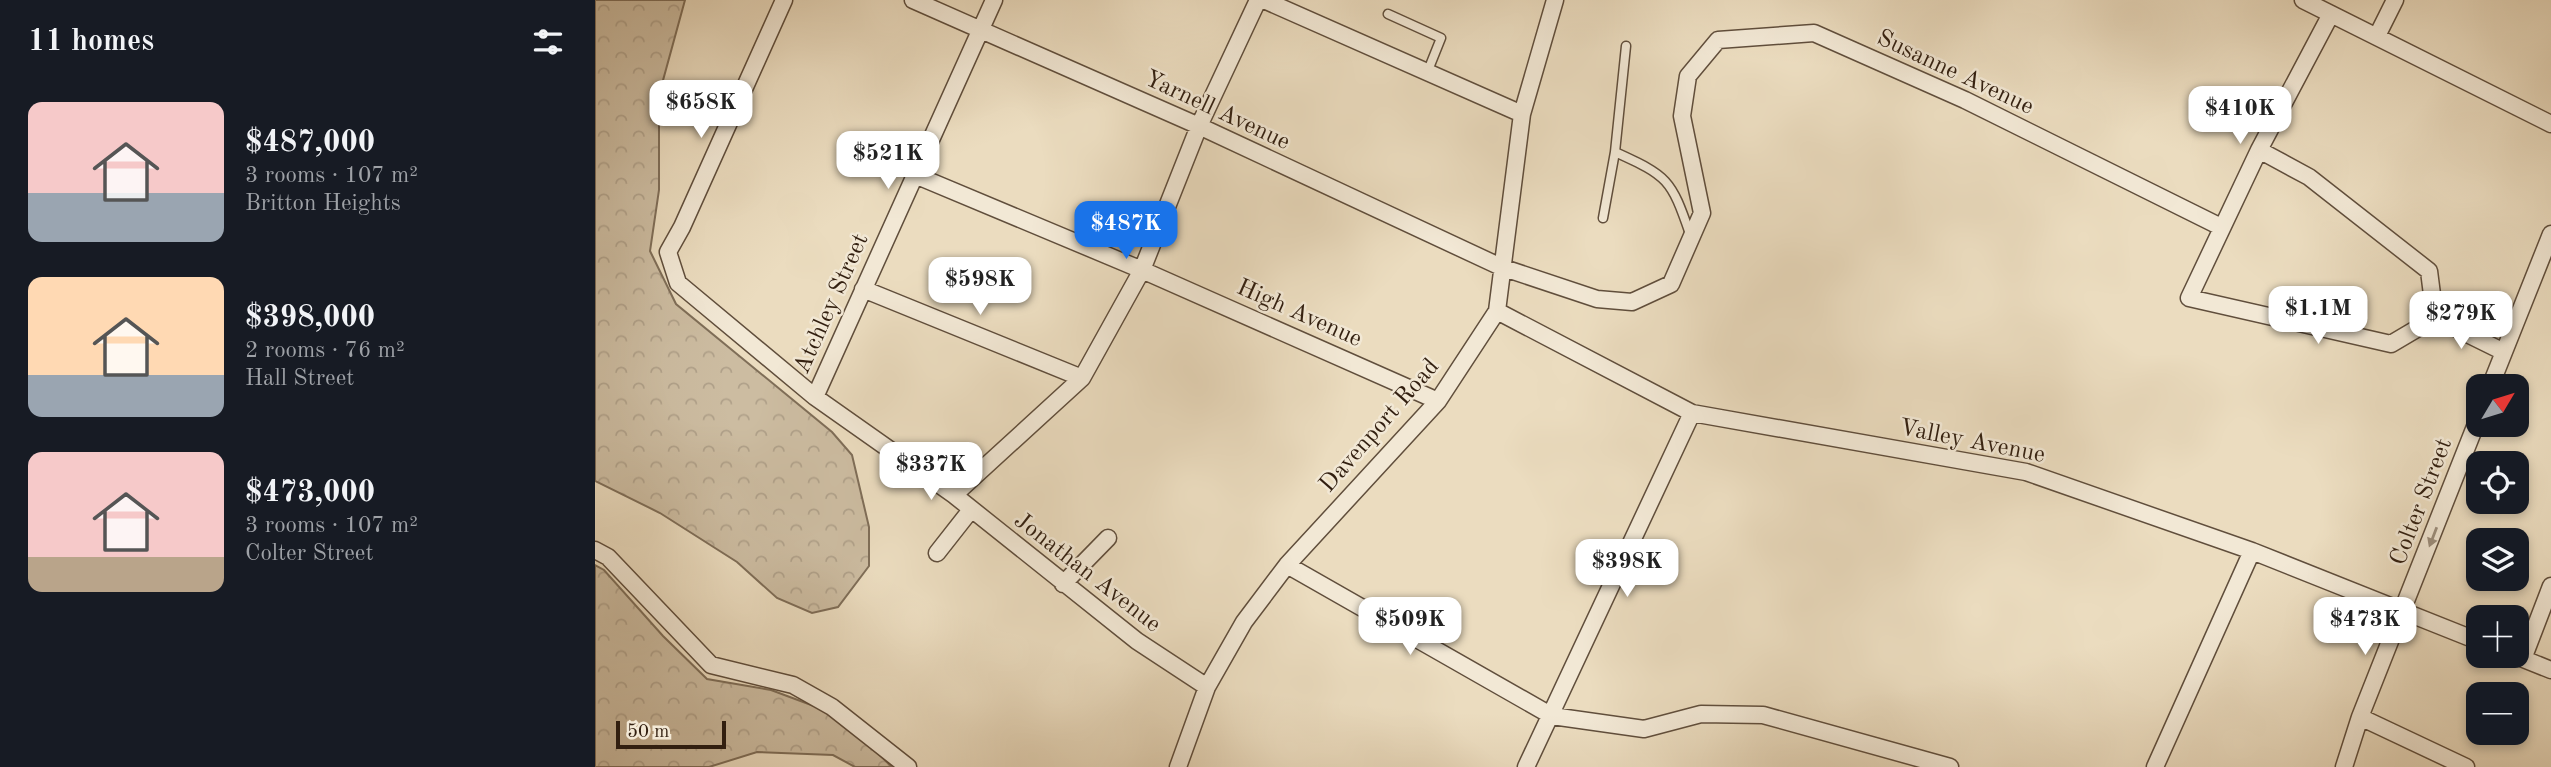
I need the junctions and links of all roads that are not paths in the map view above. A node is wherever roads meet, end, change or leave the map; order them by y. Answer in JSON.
{"nodes":[{"id":1,"x":784,"y":0,"type":"edge"},
{"id":2,"x":913,"y":0,"type":"edge"},
{"id":3,"x":994,"y":0,"type":"edge"},
{"id":4,"x":1258,"y":0,"type":"edge"},
{"id":5,"x":1264,"y":0,"type":"edge"},
{"id":6,"x":1555,"y":0,"type":"edge"},
{"id":7,"x":2303,"y":0,"type":"edge"},
{"id":8,"x":2395,"y":0,"type":"edge"},
{"id":9,"x":1388,"y":14,"type":"dead end"},
{"id":10,"x":2331,"y":14,"type":"junction"},
{"id":11,"x":981,"y":29,"type":"junction"},
{"id":12,"x":2377,"y":36,"type":"junction"},
{"id":13,"x":1626,"y":46,"type":"dead end"},
{"id":14,"x":1427,"y":73,"type":"junction"},
{"id":15,"x":1522,"y":114,"type":"junction"},
{"id":16,"x":2551,"y":124,"type":"edge"},
{"id":17,"x":1199,"y":127,"type":"junction"},
{"id":18,"x":2259,"y":150,"type":"junction"},
{"id":19,"x":1615,"y":152,"type":"junction"},
{"id":20,"x":915,"y":175,"type":"junction"},
{"id":21,"x":1603,"y":218,"type":"dead end"},
{"id":22,"x":2221,"y":227,"type":"junction"},
{"id":23,"x":2551,"y":234,"type":"edge"},
{"id":24,"x":1691,"y":237,"type":"junction"},
{"id":25,"x":1501,"y":267,"type":"junction"},
{"id":26,"x":1142,"y":270,"type":"junction"},
{"id":27,"x":863,"y":289,"type":"junction"},
{"id":28,"x":1497,"y":311,"type":"junction"},
{"id":29,"x":2435,"y":318,"type":"junction"},
{"id":30,"x":2504,"y":352,"type":"junction"},
{"id":31,"x":2495,"y":374,"type":"edge"},
{"id":32,"x":1082,"y":379,"type":"junction"},
{"id":33,"x":815,"y":397,"type":"junction"},
{"id":34,"x":1438,"y":401,"type":"junction"},
{"id":35,"x":1692,"y":413,"type":"junction"},
{"id":36,"x":2471,"y":438,"type":"edge"},
{"id":37,"x":954,"y":495,"type":"junction"},
{"id":38,"x":970,"y":511,"type":"junction"},
{"id":39,"x":1108,"y":538,"type":"dead end"},
{"id":40,"x":595,"y":550,"type":"edge"},
{"id":41,"x":2252,"y":551,"type":"junction"},
{"id":42,"x":937,"y":553,"type":"dead end"},
{"id":43,"x":1287,"y":565,"type":"junction"},
{"id":44,"x":1063,"y":584,"type":"junction"},
{"id":45,"x":2551,"y":586,"type":"edge"},
{"id":46,"x":2404,"y":612,"type":"junction"},
{"id":47,"x":2466,"y":636,"type":"edge"},
{"id":48,"x":2529,"y":637,"type":"edge"},
{"id":49,"x":2529,"y":661,"type":"edge"},
{"id":50,"x":2551,"y":670,"type":"edge"},
{"id":51,"x":1207,"y":687,"type":"junction"},
{"id":52,"x":1552,"y":716,"type":"junction"},
{"id":53,"x":2360,"y":717,"type":"junction"},
{"id":54,"x":908,"y":767,"type":"edge"},
{"id":55,"x":1178,"y":767,"type":"edge"},
{"id":56,"x":1526,"y":767,"type":"edge"},
{"id":57,"x":1950,"y":767,"type":"edge"},
{"id":58,"x":2155,"y":767,"type":"edge"},
{"id":59,"x":2344,"y":767,"type":"edge"},
{"id":60,"x":2466,"y":767,"type":"edge"}],
"edges":[{"from":1,"to":33,"type":"street","name":"Jonathan Avenue"},
{"from":2,"to":11,"type":"street","name":"Yarnell Avenue"},
{"from":3,"to":11,"type":"street","name":"Atchley Street"},
{"from":4,"to":17,"type":"street"},
{"from":5,"to":14,"type":"street"},
{"from":6,"to":15,"type":"street","name":"Davenport Road"},
{"from":7,"to":10,"type":"street"},
{"from":8,"to":12,"type":"street"},
{"from":9,"to":14,"type":"lane"},
{"from":10,"to":12,"type":"street"},
{"from":10,"to":18,"type":"street"},
{"from":11,"to":17,"type":"street","name":"Yarnell Avenue"},
{"from":11,"to":20,"type":"street","name":"Atchley Street"},
{"from":12,"to":16,"type":"street"},
{"from":13,"to":19,"type":"lane"},
{"from":14,"to":15,"type":"street"},
{"from":15,"to":25,"type":"street","name":"Davenport Road"},
{"from":17,"to":25,"type":"street","name":"Yarnell Avenue"},
{"from":17,"to":26,"type":"street"},
{"from":18,"to":22,"type":"street"},
{"from":18,"to":29,"type":"street"},
{"from":19,"to":21,"type":"lane"},
{"from":19,"to":24,"type":"lane"},
{"from":20,"to":26,"type":"street","name":"High Avenue"},
{"from":20,"to":27,"type":"street","name":"Atchley Street"},
{"from":22,"to":24,"type":"street","name":"Susanne Avenue"},
{"from":22,"to":29,"type":"street"},
{"from":23,"to":30,"type":"street"},
{"from":24,"to":25,"type":"street","name":"Susanne Avenue"},
{"from":25,"to":28,"type":"street","name":"Davenport Road"},
{"from":26,"to":32,"type":"street"},
{"from":26,"to":34,"type":"street","name":"High Avenue"},
{"from":27,"to":32,"type":"street"},
{"from":27,"to":33,"type":"street","name":"Atchley Street"},
{"from":28,"to":34,"type":"street","name":"Davenport Road"},
{"from":28,"to":35,"type":"street","name":"Valley Avenue"},
{"from":29,"to":30,"type":"street"},
{"from":30,"to":31,"type":"street"},
{"from":32,"to":37,"type":"street"},
{"from":33,"to":37,"type":"street","name":"Jonathan Avenue"},
{"from":34,"to":43,"type":"street","name":"Davenport Road"},
{"from":35,"to":41,"type":"street","name":"Valley Avenue"},
{"from":35,"to":52,"type":"street"},
{"from":36,"to":46,"type":"street","name":"Colter Street","one_way":true},
{"from":37,"to":38,"type":"street","name":"Jonathan Avenue"},
{"from":38,"to":42,"type":"street"},
{"from":38,"to":44,"type":"street","name":"Jonathan Avenue"},
{"from":39,"to":44,"type":"street"},
{"from":40,"to":54,"type":"street"},
{"from":41,"to":46,"type":"street","name":"Valley Avenue"},
{"from":41,"to":58,"type":"street"},
{"from":43,"to":51,"type":"street","name":"Davenport Road"},
{"from":43,"to":52,"type":"street"},
{"from":44,"to":51,"type":"street","name":"Jonathan Avenue"},
{"from":45,"to":48,"type":"street"},
{"from":46,"to":47,"type":"street","name":"Valley Avenue"},
{"from":46,"to":53,"type":"street","name":"Colter Street"},
{"from":49,"to":50,"type":"street"},
{"from":51,"to":55,"type":"street","name":"Davenport Road"},
{"from":52,"to":56,"type":"street"},
{"from":52,"to":57,"type":"street"},
{"from":53,"to":59,"type":"street","name":"Colter Street"},
{"from":53,"to":60,"type":"street"}]}
